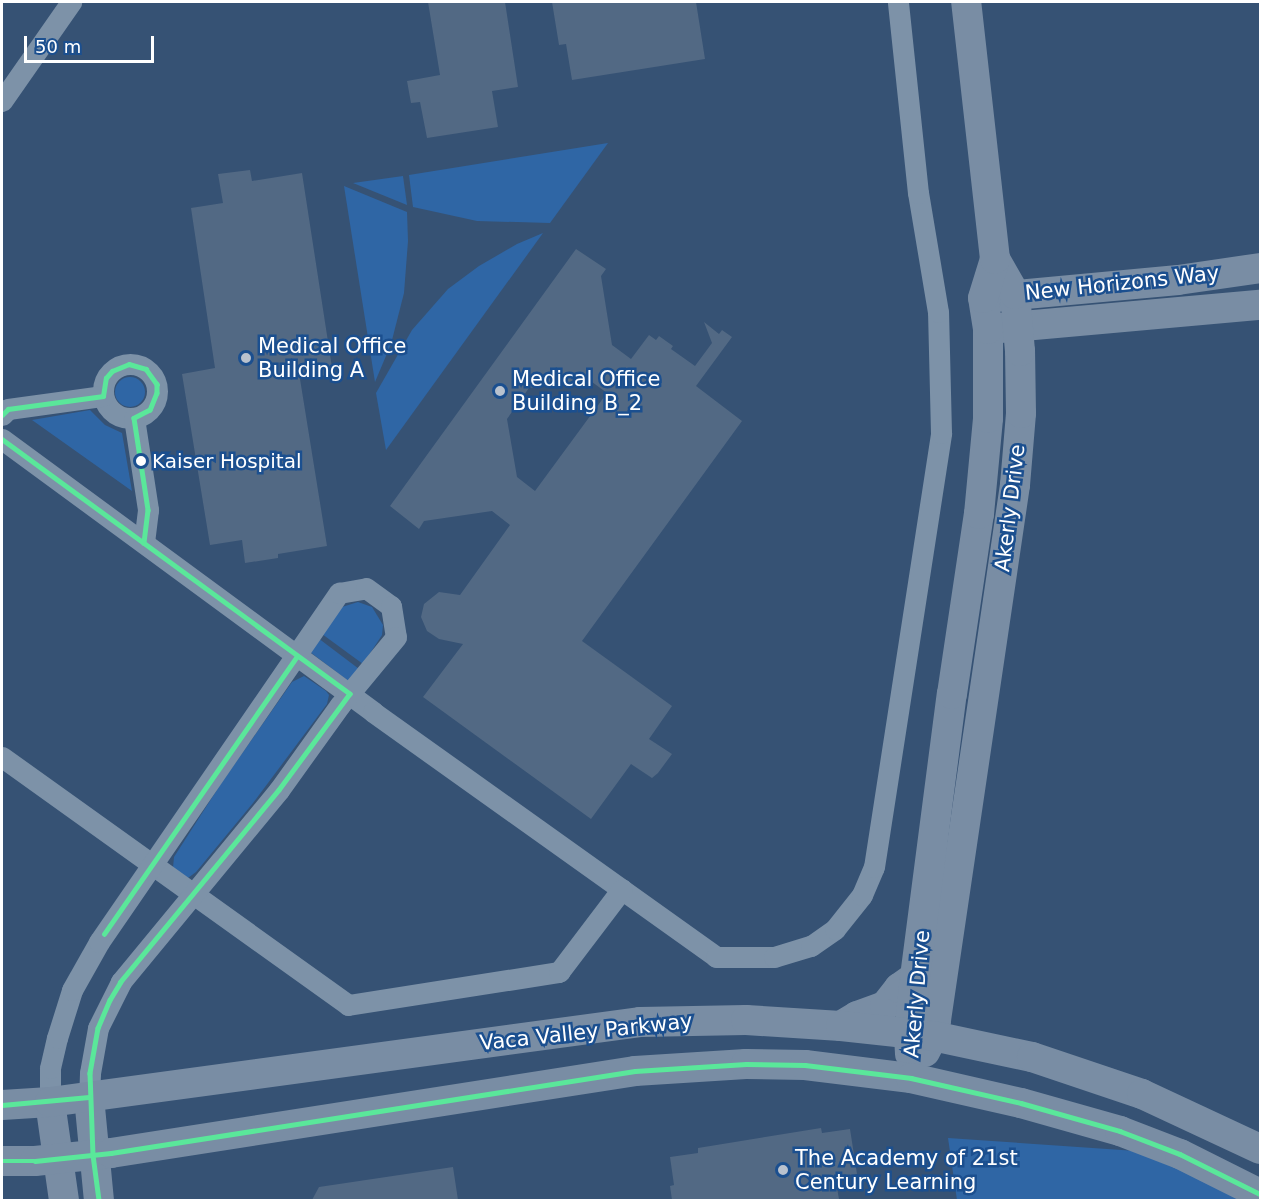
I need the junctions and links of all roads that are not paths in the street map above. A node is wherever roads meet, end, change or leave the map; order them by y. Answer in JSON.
{"nodes":[{"id":1,"x":71,"y":2,"type":"edge"},
{"id":2,"x":898,"y":2,"type":"edge"},
{"id":3,"x":966,"y":2,"type":"edge"},
{"id":4,"x":2,"y":101,"type":"edge"},
{"id":5,"x":995,"y":259,"type":"junction"},
{"id":6,"x":1260,"y":268,"type":"edge"},
{"id":7,"x":1015,"y":294,"type":"junction"},
{"id":8,"x":983,"y":298,"type":"junction"},
{"id":9,"x":1260,"y":305,"type":"edge"},
{"id":10,"x":1018,"y":327,"type":"junction"},
{"id":11,"x":988,"y":329,"type":"junction"},
{"id":12,"x":103,"y":396,"type":"junction"},
{"id":13,"x":2,"y":415,"type":"edge"},
{"id":14,"x":134,"y":418,"type":"junction"},
{"id":15,"x":2,"y":439,"type":"edge"},
{"id":16,"x":144,"y":543,"type":"junction"},
{"id":17,"x":297,"y":656,"type":"junction"},
{"id":18,"x":350,"y":694,"type":"junction"},
{"id":19,"x":2,"y":757,"type":"edge"},
{"id":20,"x":152,"y":865,"type":"junction"},
{"id":21,"x":622,"y":889,"type":"junction"},
{"id":22,"x":192,"y":895,"type":"junction"},
{"id":23,"x":915,"y":977,"type":"junction"},
{"id":24,"x":841,"y":1026,"type":"junction"},
{"id":25,"x":921,"y":1035,"type":"junction"},
{"id":26,"x":911,"y":1078,"type":"junction"},
{"id":27,"x":89,"y":1097,"type":"junction"},
{"id":28,"x":50,"y":1102,"type":"junction"},
{"id":29,"x":2,"y":1105,"type":"edge"},
{"id":30,"x":1260,"y":1149,"type":"edge"},
{"id":31,"x":93,"y":1155,"type":"junction"},
{"id":32,"x":57,"y":1159,"type":"junction"},
{"id":33,"x":2,"y":1161,"type":"edge"},
{"id":34,"x":1260,"y":1194,"type":"edge"},
{"id":35,"x":64,"y":1200,"type":"edge"},
{"id":36,"x":99,"y":1200,"type":"edge"}],
"edges":[{"from":1,"to":4,"type":"street"},
{"from":2,"to":21,"type":"street"},
{"from":3,"to":5,"type":"street","name":"Akerly Drive"},
{"from":5,"to":7,"type":"street","name":"Akerly Drive"},
{"from":5,"to":8,"type":"street","name":"Akerly Drive"},
{"from":6,"to":7,"type":"street","name":"New Horizons Way"},
{"from":7,"to":8,"type":"street","name":"New Horizons Way"},
{"from":7,"to":10,"type":"street","name":"Akerly Drive"},
{"from":8,"to":11,"type":"street","name":"Akerly Drive"},
{"from":9,"to":10,"type":"street","name":"New Horizons Way"},
{"from":10,"to":11,"type":"street","name":"New Horizons Way"},
{"from":10,"to":25,"type":"street","name":"Akerly Drive"},
{"from":11,"to":23,"type":"street","name":"Akerly Drive"},
{"from":12,"to":13,"type":"street"},
{"from":12,"to":14,"type":"street"},
{"from":12,"to":14,"type":"street"},
{"from":14,"to":16,"type":"street"},
{"from":15,"to":16,"type":"street"},
{"from":16,"to":17,"type":"street"},
{"from":17,"to":18,"type":"street"},
{"from":17,"to":18,"type":"street"},
{"from":17,"to":20,"type":"street"},
{"from":18,"to":21,"type":"street"},
{"from":18,"to":22,"type":"street"},
{"from":19,"to":20,"type":"street"},
{"from":20,"to":22,"type":"street"},
{"from":20,"to":28,"type":"street"},
{"from":21,"to":22,"type":"street"},
{"from":22,"to":27,"type":"street"},
{"from":23,"to":24,"type":"street"},
{"from":23,"to":25,"type":"street","name":"Akerly Drive"},
{"from":24,"to":25,"type":"street","name":"Vaca Valley Parkway"},
{"from":24,"to":27,"type":"street","name":"Vaca Valley Parkway"},
{"from":25,"to":26,"type":"street","name":"Akerly Drive"},
{"from":25,"to":30,"type":"street","name":"Vaca Valley Parkway"},
{"from":26,"to":31,"type":"street"},
{"from":26,"to":34,"type":"street"},
{"from":27,"to":28,"type":"street","name":"Vaca Valley Parkway"},
{"from":27,"to":31,"type":"street"},
{"from":28,"to":29,"type":"street","name":"Vaca Valley Parkway"},
{"from":28,"to":32,"type":"street"},
{"from":31,"to":32,"type":"street"},
{"from":31,"to":36,"type":"street"},
{"from":32,"to":33,"type":"street"},
{"from":32,"to":35,"type":"street"}]}
